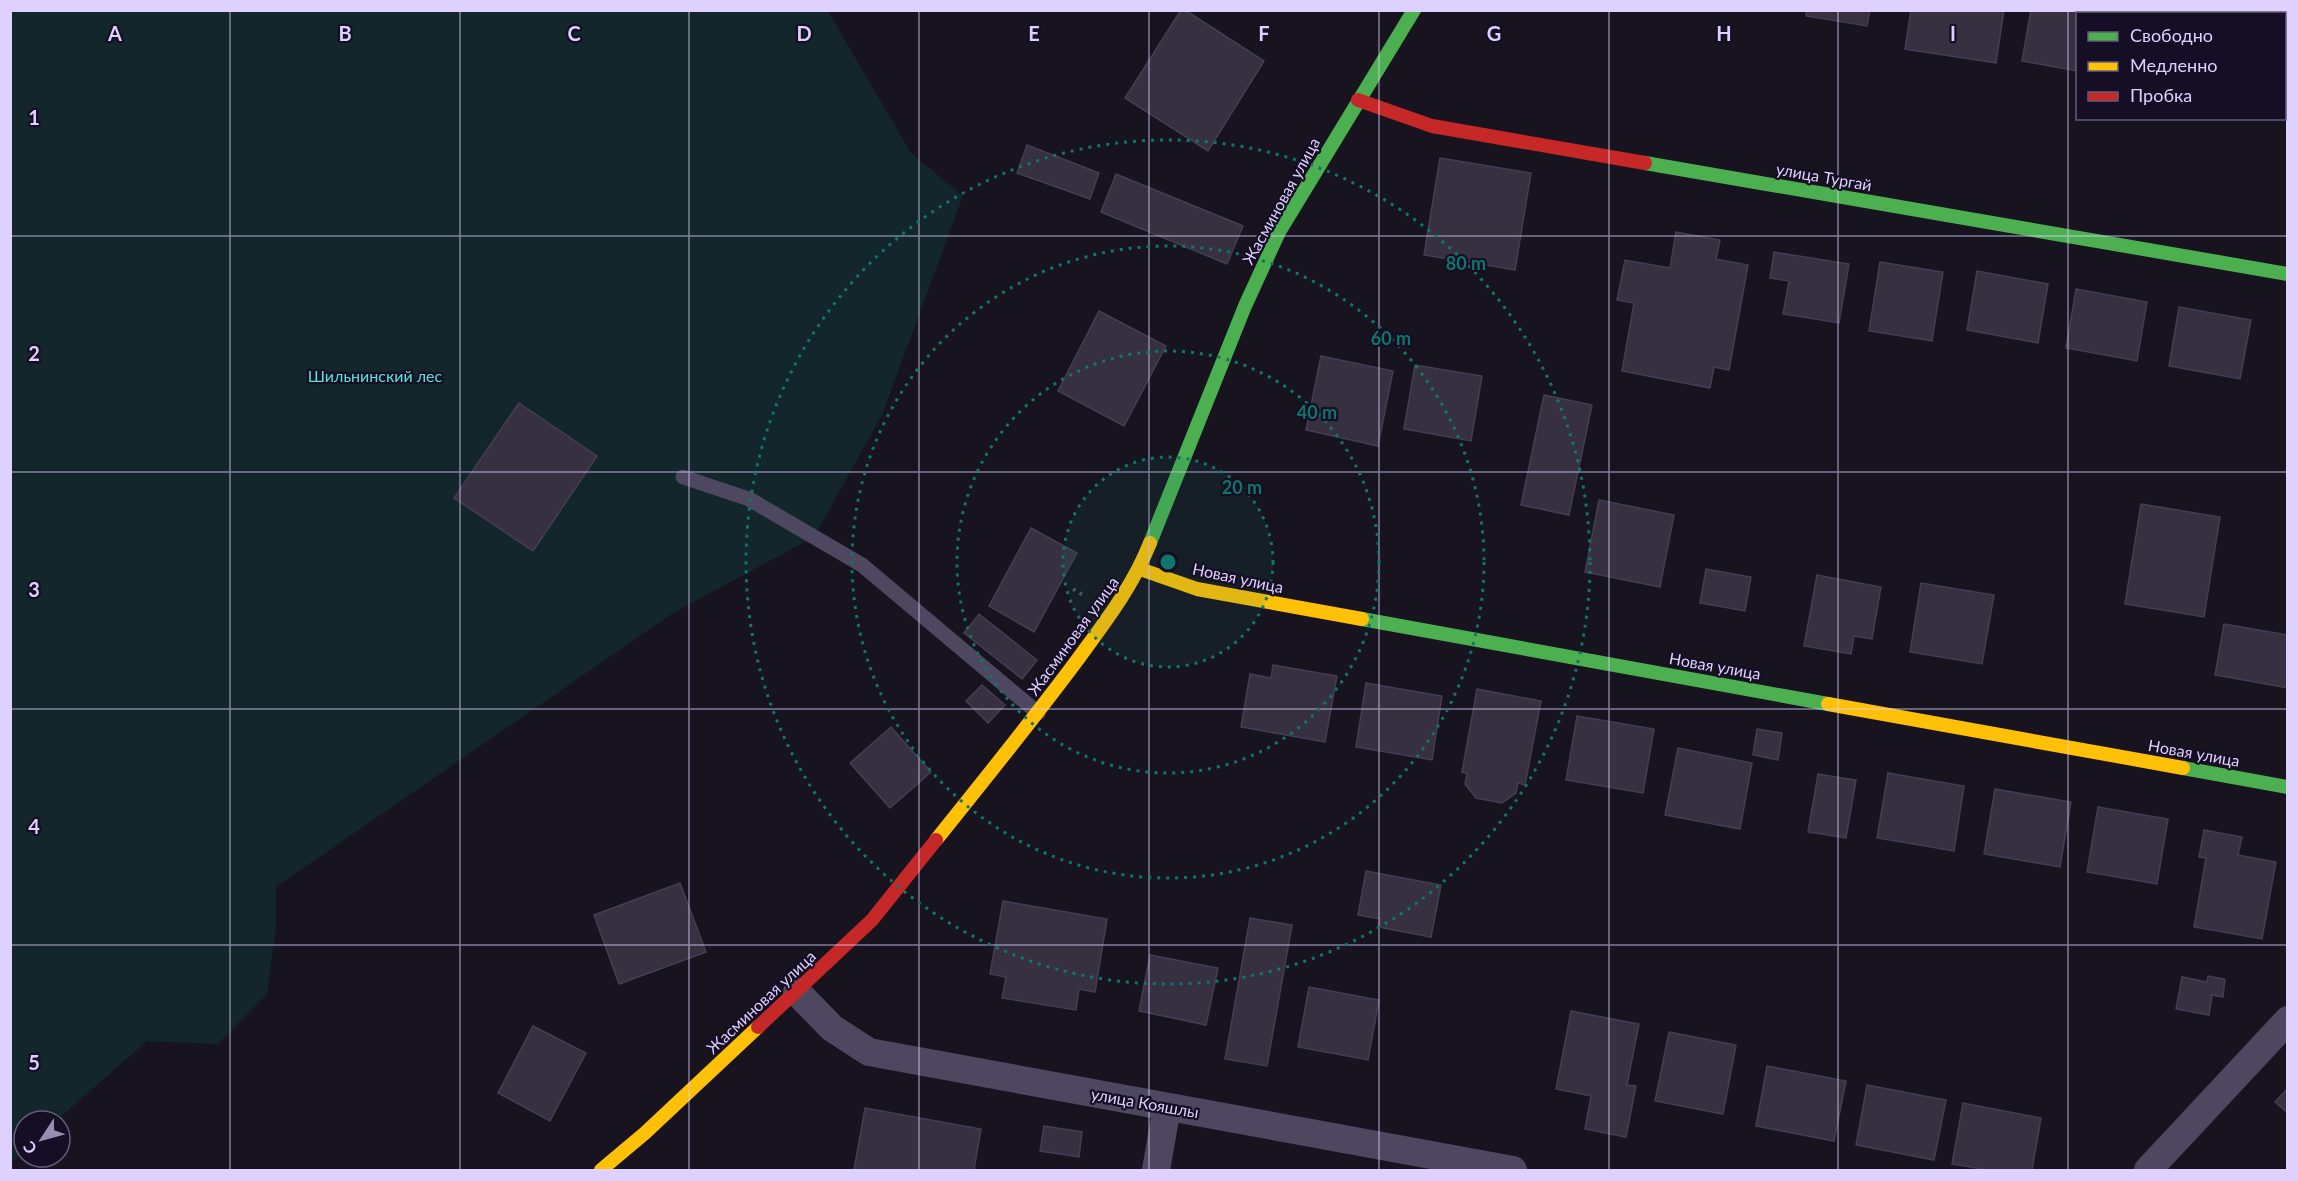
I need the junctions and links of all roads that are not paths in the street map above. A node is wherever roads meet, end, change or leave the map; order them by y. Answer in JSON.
{"nodes":[{"id":1,"x":1414,"y":10,"type":"edge"},
{"id":2,"x":1358,"y":100,"type":"junction"},
{"id":3,"x":2288,"y":274,"type":"edge"},
{"id":4,"x":683,"y":477,"type":"dead end"},
{"id":5,"x":1140,"y":569,"type":"junction"},
{"id":6,"x":1038,"y":713,"type":"junction"},
{"id":7,"x":2288,"y":787,"type":"edge"},
{"id":8,"x":797,"y":992,"type":"junction"},
{"id":9,"x":2288,"y":1020,"type":"edge"},
{"id":10,"x":1167,"y":1107,"type":"junction"},
{"id":11,"x":601,"y":1170,"type":"edge"},
{"id":12,"x":1156,"y":1170,"type":"edge"},
{"id":13,"x":1513,"y":1170,"type":"edge"},
{"id":14,"x":2148,"y":1170,"type":"edge"}],
"edges":[{"from":1,"to":2,"type":"street","name":"Жасминовая улица"},
{"from":2,"to":3,"type":"street","name":"улица Тургай"},
{"from":2,"to":5,"type":"street","name":"Жасминовая улица"},
{"from":4,"to":6,"type":"lane"},
{"from":5,"to":6,"type":"street","name":"Жасминовая улица"},
{"from":5,"to":7,"type":"street","name":"Новая улица"},
{"from":6,"to":8,"type":"street","name":"Жасминовая улица"},
{"from":8,"to":10,"type":"street","name":"улица Кояшлы"},
{"from":8,"to":11,"type":"street","name":"Жасминовая улица"},
{"from":9,"to":14,"type":"street"},
{"from":10,"to":12,"type":"street"},
{"from":10,"to":13,"type":"street","name":"улица Кояшлы"}]}
